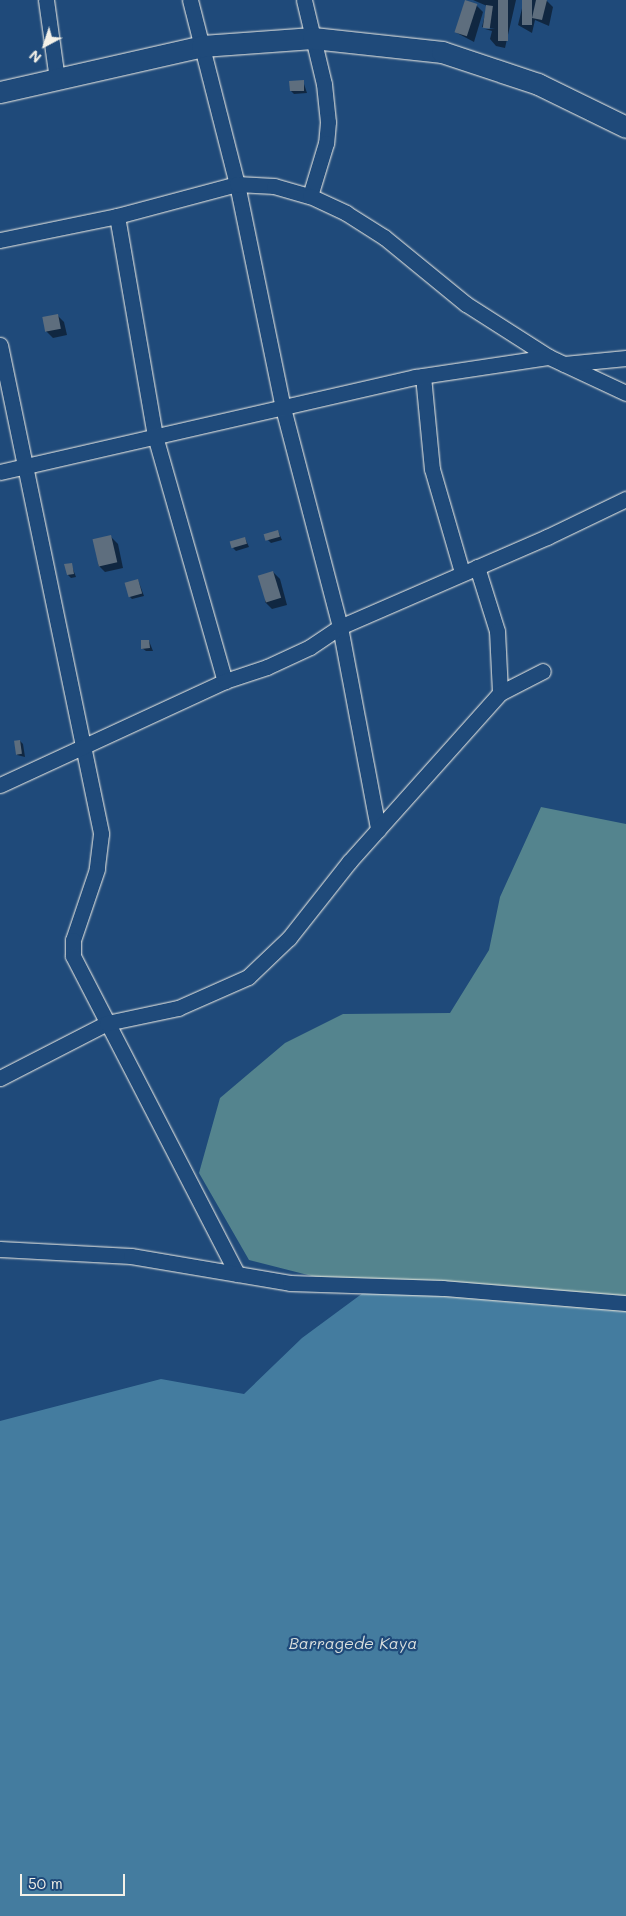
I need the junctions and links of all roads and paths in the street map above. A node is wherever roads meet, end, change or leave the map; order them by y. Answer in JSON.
{"nodes":[{"id":1,"x":46,"y":0,"type":"edge"},
{"id":2,"x":190,"y":0,"type":"edge"},
{"id":3,"x":304,"y":0,"type":"edge"},
{"id":4,"x":313,"y":38,"type":"junction"},
{"id":5,"x":202,"y":46,"type":"junction"},
{"id":6,"x":56,"y":79,"type":"junction"},
{"id":7,"x":0,"y":92,"type":"edge"},
{"id":8,"x":626,"y":127,"type":"edge"},
{"id":9,"x":237,"y":184,"type":"junction"},
{"id":10,"x":310,"y":196,"type":"junction"},
{"id":11,"x":117,"y":216,"type":"junction"},
{"id":12,"x":0,"y":240,"type":"edge"},
{"id":13,"x":0,"y":345,"type":"edge"},
{"id":14,"x":549,"y":356,"type":"junction"},
{"id":15,"x":626,"y":358,"type":"edge"},
{"id":16,"x":564,"y":364,"type":"junction"},
{"id":17,"x":424,"y":376,"type":"junction"},
{"id":18,"x":626,"y":393,"type":"edge"},
{"id":19,"x":283,"y":408,"type":"junction"},
{"id":20,"x":156,"y":436,"type":"junction"},
{"id":21,"x":27,"y":467,"type":"junction"},
{"id":22,"x":0,"y":472,"type":"edge"},
{"id":23,"x":626,"y":499,"type":"edge"},
{"id":24,"x":470,"y":569,"type":"junction"},
{"id":25,"x":340,"y":627,"type":"junction"},
{"id":26,"x":543,"y":672,"type":"dead end"},
{"id":27,"x":225,"y":681,"type":"junction"},
{"id":28,"x":500,"y":693,"type":"junction"},
{"id":29,"x":82,"y":746,"type":"junction"},
{"id":30,"x":0,"y":785,"type":"edge"},
{"id":31,"x":378,"y":829,"type":"junction"},
{"id":32,"x":107,"y":1023,"type":"junction"},
{"id":33,"x":0,"y":1078,"type":"edge"},
{"id":34,"x":0,"y":1250,"type":"edge"},
{"id":35,"x":237,"y":1274,"type":"junction"},
{"id":36,"x":626,"y":1304,"type":"edge"}],
"edges":[{"from":1,"to":6,"type":"street"},
{"from":2,"to":5,"type":"street"},
{"from":3,"to":4,"type":"street"},
{"from":4,"to":5,"type":"main road"},
{"from":4,"to":8,"type":"main road"},
{"from":4,"to":10,"type":"street"},
{"from":5,"to":6,"type":"main road"},
{"from":5,"to":9,"type":"street"},
{"from":6,"to":7,"type":"main road"},
{"from":9,"to":10,"type":"street"},
{"from":9,"to":11,"type":"street"},
{"from":9,"to":19,"type":"street"},
{"from":10,"to":14,"type":"street"},
{"from":11,"to":12,"type":"street"},
{"from":11,"to":20,"type":"street"},
{"from":13,"to":21,"type":"street"},
{"from":14,"to":16,"type":"street"},
{"from":14,"to":17,"type":"street"},
{"from":15,"to":16,"type":"street"},
{"from":16,"to":18,"type":"street"},
{"from":17,"to":19,"type":"street"},
{"from":17,"to":24,"type":"street"},
{"from":19,"to":20,"type":"street"},
{"from":19,"to":25,"type":"street"},
{"from":20,"to":21,"type":"street"},
{"from":20,"to":27,"type":"street"},
{"from":21,"to":22,"type":"street"},
{"from":21,"to":29,"type":"street"},
{"from":23,"to":24,"type":"street"},
{"from":24,"to":25,"type":"street"},
{"from":24,"to":28,"type":"street"},
{"from":25,"to":27,"type":"street"},
{"from":25,"to":31,"type":"street"},
{"from":26,"to":28,"type":"street"},
{"from":27,"to":29,"type":"street"},
{"from":28,"to":31,"type":"street"},
{"from":29,"to":30,"type":"street"},
{"from":29,"to":32,"type":"street"},
{"from":31,"to":32,"type":"street"},
{"from":32,"to":33,"type":"street"},
{"from":32,"to":35,"type":"street"},
{"from":34,"to":35,"type":"street"},
{"from":35,"to":36,"type":"street"}]}
